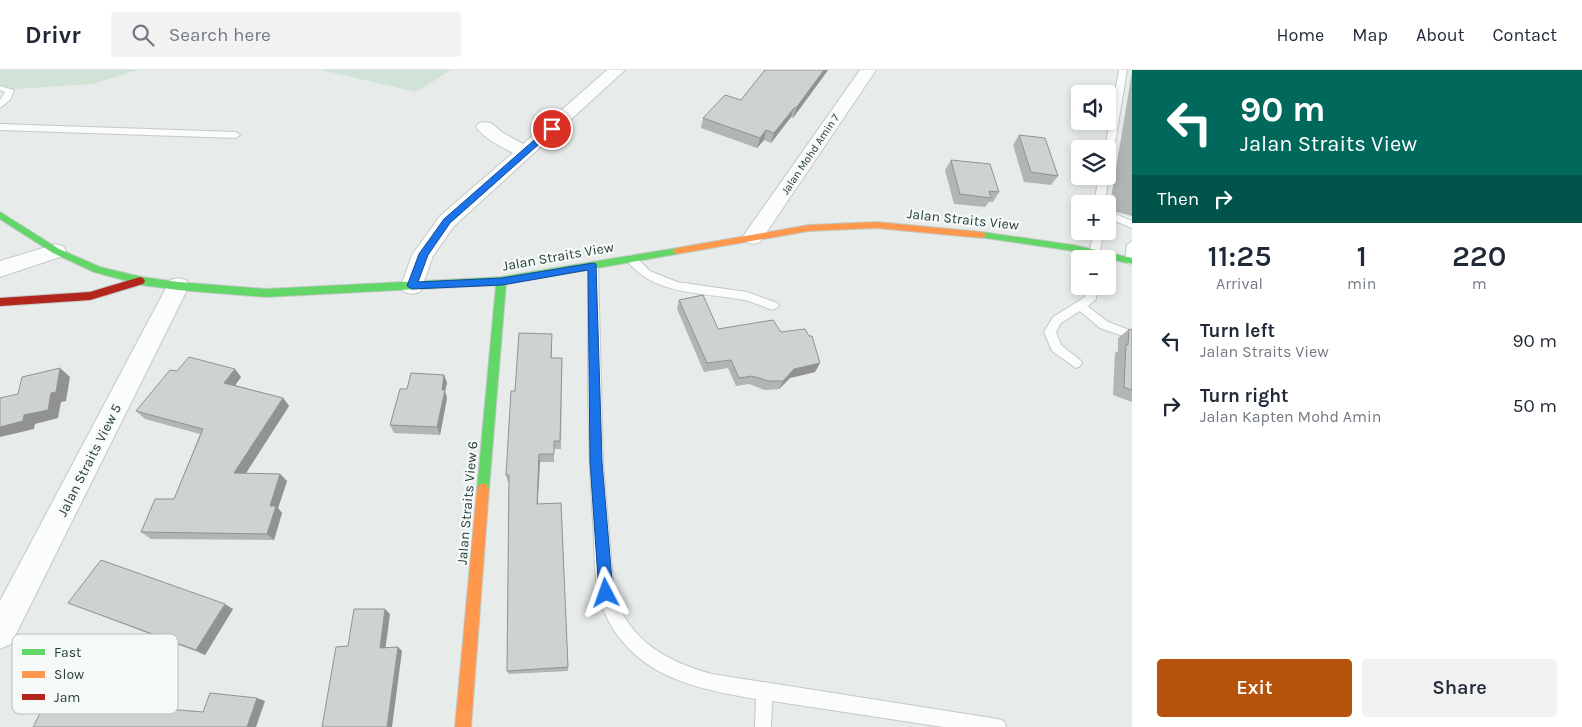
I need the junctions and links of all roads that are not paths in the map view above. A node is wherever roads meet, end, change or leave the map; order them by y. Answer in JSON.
{"nodes":[{"id":1,"x":618,"y":70,"type":"edge"},
{"id":2,"x":868,"y":70,"type":"edge"},
{"id":3,"x":1122,"y":70,"type":"edge"},
{"id":4,"x":0,"y":88,"type":"edge"},
{"id":5,"x":0,"y":106,"type":"edge"},
{"id":6,"x":0,"y":127,"type":"edge"},
{"id":7,"x":485,"y":127,"type":"dead end"},
{"id":8,"x":236,"y":135,"type":"dead end"},
{"id":9,"x":1110,"y":140,"type":"edge"},
{"id":10,"x":525,"y":152,"type":"junction"},
{"id":11,"x":0,"y":215,"type":"edge"},
{"id":12,"x":1116,"y":218,"type":"edge"},
{"id":13,"x":1132,"y":225,"type":"edge"},
{"id":14,"x":753,"y":237,"type":"junction"},
{"id":15,"x":1132,"y":245,"type":"edge"},
{"id":16,"x":1071,"y":251,"type":"edge"},
{"id":17,"x":56,"y":252,"type":"junction"},
{"id":18,"x":632,"y":259,"type":"junction"},
{"id":19,"x":1116,"y":259,"type":"edge"},
{"id":20,"x":1131,"y":261,"type":"edge"},
{"id":21,"x":593,"y":266,"type":"junction"},
{"id":22,"x":0,"y":269,"type":"edge"},
{"id":23,"x":142,"y":281,"type":"junction"},
{"id":24,"x":502,"y":281,"type":"junction"},
{"id":25,"x":178,"y":286,"type":"junction"},
{"id":26,"x":412,"y":286,"type":"junction"},
{"id":27,"x":1090,"y":295,"type":"edge"},
{"id":28,"x":0,"y":302,"type":"edge"},
{"id":29,"x":1081,"y":305,"type":"junction"},
{"id":30,"x":773,"y":306,"type":"dead end"},
{"id":31,"x":1132,"y":335,"type":"edge"},
{"id":32,"x":1076,"y":364,"type":"dead end"},
{"id":33,"x":0,"y":633,"type":"edge"},
{"id":34,"x":764,"y":692,"type":"junction"},
{"id":35,"x":765,"y":726,"type":"edge"},
{"id":36,"x":463,"y":727,"type":"edge"},
{"id":37,"x":998,"y":727,"type":"edge"}],
"edges":[{"from":1,"to":10,"type":"street"},
{"from":2,"to":14,"type":"street","name":"Jalan Mohd Amin 7"},
{"from":3,"to":9,"type":"lane"},
{"from":4,"to":5,"type":"lane"},
{"from":6,"to":8,"type":"lane"},
{"from":7,"to":10,"type":"street"},
{"from":10,"to":26,"type":"street"},
{"from":11,"to":17,"type":"street","name":"Jalan Straits View"},
{"from":12,"to":13,"type":"lane"},
{"from":14,"to":16,"type":"street","name":"Jalan Straits View"},
{"from":14,"to":18,"type":"street","name":"Jalan Straits View"},
{"from":15,"to":20,"type":"lane"},
{"from":17,"to":22,"type":"street"},
{"from":17,"to":23,"type":"street","name":"Jalan Straits View"},
{"from":18,"to":21,"type":"street","name":"Jalan Straits View"},
{"from":18,"to":30,"type":"lane"},
{"from":19,"to":20,"type":"street","name":"Jalan Straits View"},
{"from":21,"to":24,"type":"street","name":"Jalan Straits View"},
{"from":21,"to":34,"type":"lane"},
{"from":23,"to":25,"type":"street","name":"Jalan Straits View"},
{"from":23,"to":28,"type":"street"},
{"from":24,"to":26,"type":"street","name":"Jalan Straits View"},
{"from":24,"to":36,"type":"street","name":"Jalan Straits View 6"},
{"from":25,"to":26,"type":"street","name":"Jalan Straits View"},
{"from":25,"to":33,"type":"street","name":"Jalan Straits View 5"},
{"from":27,"to":29,"type":"lane"},
{"from":29,"to":31,"type":"lane"},
{"from":29,"to":32,"type":"lane"},
{"from":34,"to":35,"type":"lane"},
{"from":34,"to":37,"type":"lane"}]}
